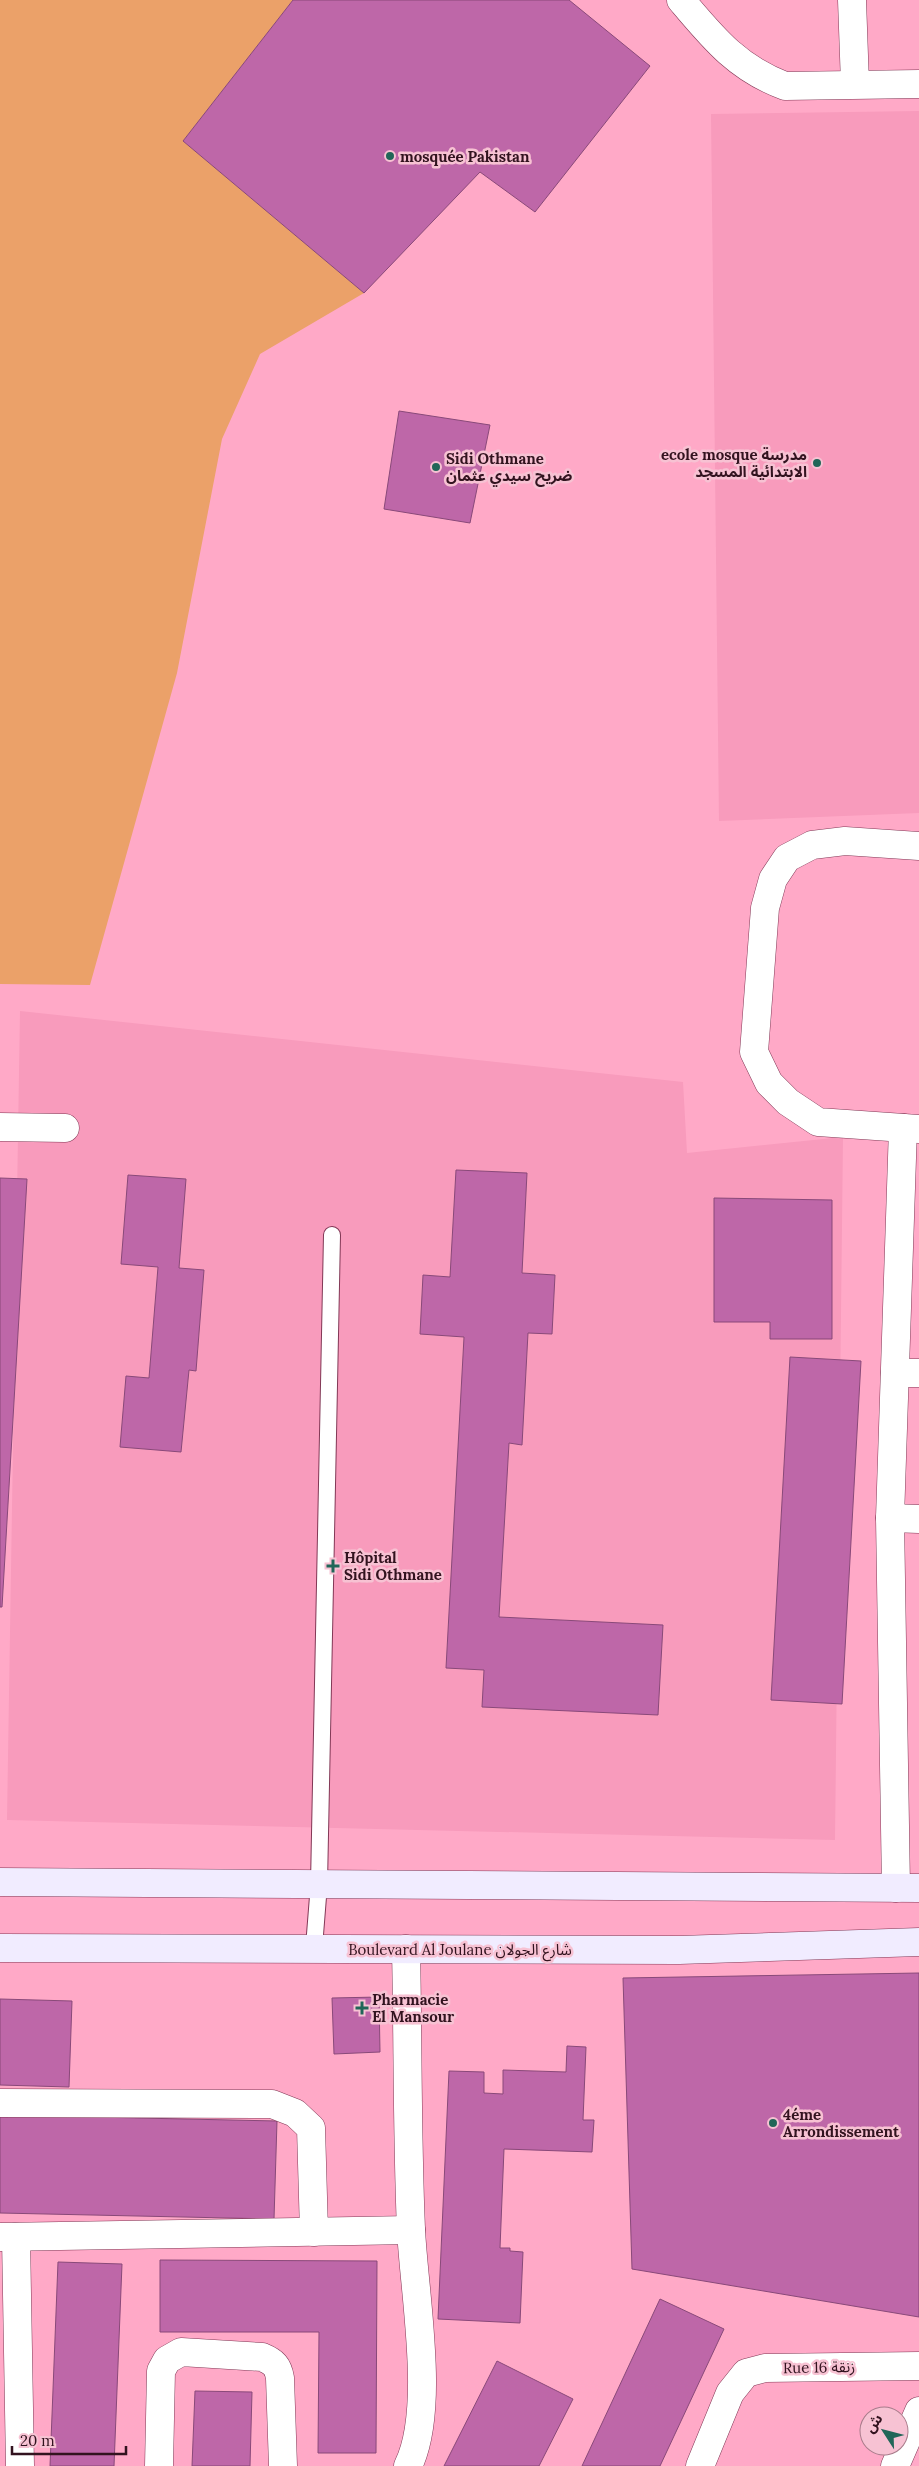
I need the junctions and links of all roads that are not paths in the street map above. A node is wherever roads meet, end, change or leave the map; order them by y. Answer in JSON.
{"nodes":[{"id":1,"x":681,"y":0,"type":"edge"},
{"id":2,"x":852,"y":0,"type":"edge"},
{"id":3,"x":855,"y":84,"type":"junction"},
{"id":4,"x":919,"y":84,"type":"edge"},
{"id":5,"x":919,"y":846,"type":"edge"},
{"id":6,"x":0,"y":1127,"type":"edge"},
{"id":7,"x":65,"y":1128,"type":"dead end"},
{"id":8,"x":911,"y":1128,"type":"edge"},
{"id":9,"x":332,"y":1235,"type":"dead end"},
{"id":10,"x":907,"y":1373,"type":"edge"},
{"id":11,"x":890,"y":1518,"type":"junction"},
{"id":12,"x":919,"y":1519,"type":"edge"},
{"id":13,"x":0,"y":1882,"type":"edge"},
{"id":14,"x":319,"y":1884,"type":"junction"},
{"id":15,"x":908,"y":1888,"type":"edge"},
{"id":16,"x":919,"y":1942,"type":"edge"},
{"id":17,"x":314,"y":1947,"type":"junction"},
{"id":18,"x":0,"y":1948,"type":"edge"},
{"id":19,"x":406,"y":1949,"type":"junction"},
{"id":20,"x":0,"y":2103,"type":"edge"},
{"id":21,"x":411,"y":2230,"type":"junction"},
{"id":22,"x":314,"y":2232,"type":"junction"},
{"id":23,"x":8,"y":2237,"type":"edge"},
{"id":24,"x":919,"y":2366,"type":"edge"},
{"id":25,"x":919,"y":2411,"type":"edge"},
{"id":26,"x":904,"y":2462,"type":"edge"},
{"id":27,"x":20,"y":2466,"type":"edge"},
{"id":28,"x":159,"y":2466,"type":"edge"},
{"id":29,"x":283,"y":2466,"type":"edge"},
{"id":30,"x":408,"y":2466,"type":"edge"},
{"id":31,"x":700,"y":2466,"type":"edge"}],
"edges":[{"from":1,"to":3,"type":"street"},
{"from":2,"to":3,"type":"street"},
{"from":3,"to":4,"type":"street"},
{"from":5,"to":8,"type":"street"},
{"from":6,"to":7,"type":"street"},
{"from":8,"to":10,"type":"street"},
{"from":9,"to":14,"type":"lane"},
{"from":10,"to":11,"type":"street"},
{"from":11,"to":12,"type":"street"},
{"from":11,"to":15,"type":"street"},
{"from":13,"to":14,"type":"main road"},
{"from":14,"to":15,"type":"main road"},
{"from":14,"to":17,"type":"lane"},
{"from":16,"to":19,"type":"main road","name":"Boulevard Al Joulane شارع الجولان"},
{"from":17,"to":18,"type":"main road","name":"Boulevard Al Joulane شارع الجولان"},
{"from":17,"to":19,"type":"main road","name":"Boulevard Al Joulane شارع الجولان"},
{"from":19,"to":21,"type":"street"},
{"from":20,"to":22,"type":"street"},
{"from":21,"to":22,"type":"street"},
{"from":21,"to":30,"type":"street"},
{"from":22,"to":23,"type":"street"},
{"from":23,"to":27,"type":"street"},
{"from":24,"to":31,"type":"street","name":"Rue 16 زنقة"},
{"from":25,"to":26,"type":"street"},
{"from":28,"to":29,"type":"street"}]}
